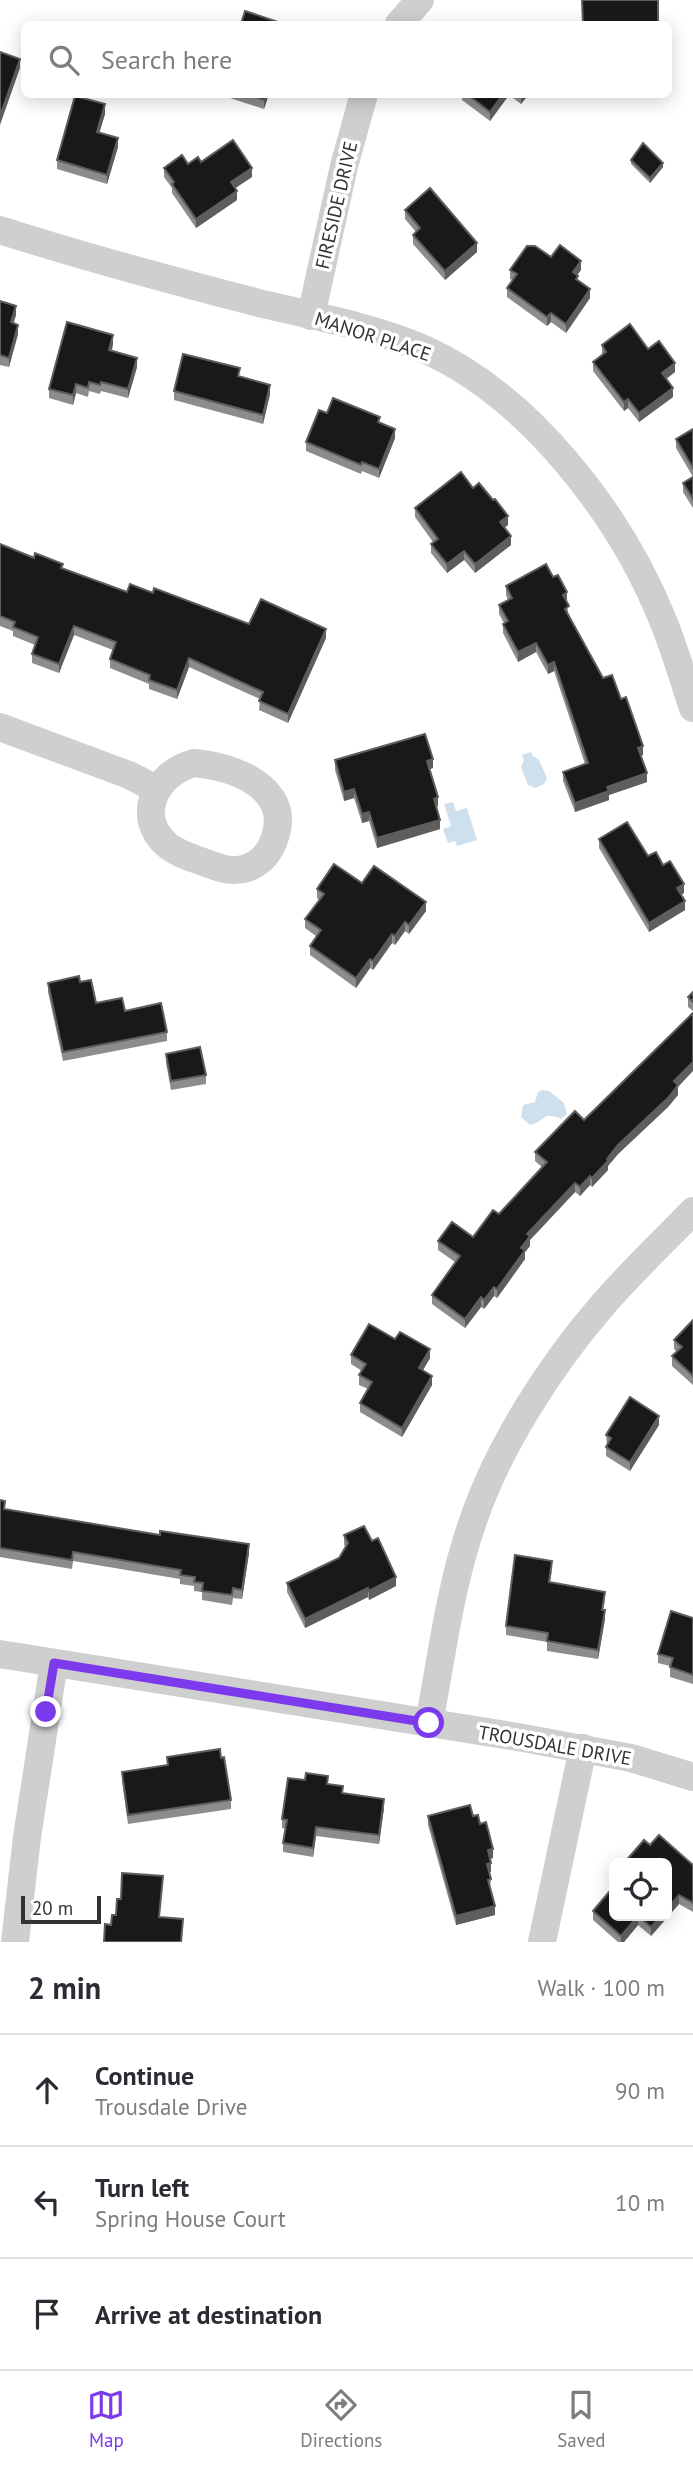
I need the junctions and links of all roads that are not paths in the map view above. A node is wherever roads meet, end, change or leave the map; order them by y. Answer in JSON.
{"nodes":[{"id":1,"x":420,"y":0,"type":"edge"},
{"id":2,"x":402,"y":21,"type":"edge"},
{"id":3,"x":363,"y":98,"type":"edge"},
{"id":4,"x":0,"y":230,"type":"edge"},
{"id":5,"x":311,"y":316,"type":"junction"},
{"id":6,"x":693,"y":708,"type":"edge"},
{"id":7,"x":0,"y":727,"type":"edge"},
{"id":8,"x":156,"y":789,"type":"junction"},
{"id":9,"x":693,"y":1211,"type":"edge"},
{"id":10,"x":0,"y":1654,"type":"edge"},
{"id":11,"x":54,"y":1663,"type":"junction"},
{"id":12,"x":429,"y":1723,"type":"junction"},
{"id":13,"x":583,"y":1748,"type":"junction"},
{"id":14,"x":693,"y":1777,"type":"edge"},
{"id":15,"x":15,"y":1942,"type":"edge"},
{"id":16,"x":542,"y":1942,"type":"edge"}],
"edges":[{"from":1,"to":2,"type":"street"},
{"from":3,"to":5,"type":"street","name":"FIRESIDE DRIVE"},
{"from":4,"to":5,"type":"street","name":"MANOR PLACE"},
{"from":5,"to":6,"type":"street","name":"MANOR PLACE"},
{"from":7,"to":8,"type":"street"},
{"from":8,"to":8,"type":"street"},
{"from":9,"to":12,"type":"street"},
{"from":10,"to":11,"type":"street","name":"TROUSDALE DRIVE"},
{"from":11,"to":12,"type":"street","name":"TROUSDALE DRIVE"},
{"from":11,"to":15,"type":"street"},
{"from":12,"to":13,"type":"street","name":"TROUSDALE DRIVE"},
{"from":13,"to":14,"type":"street","name":"TROUSDALE DRIVE"},
{"from":13,"to":16,"type":"street"}]}
